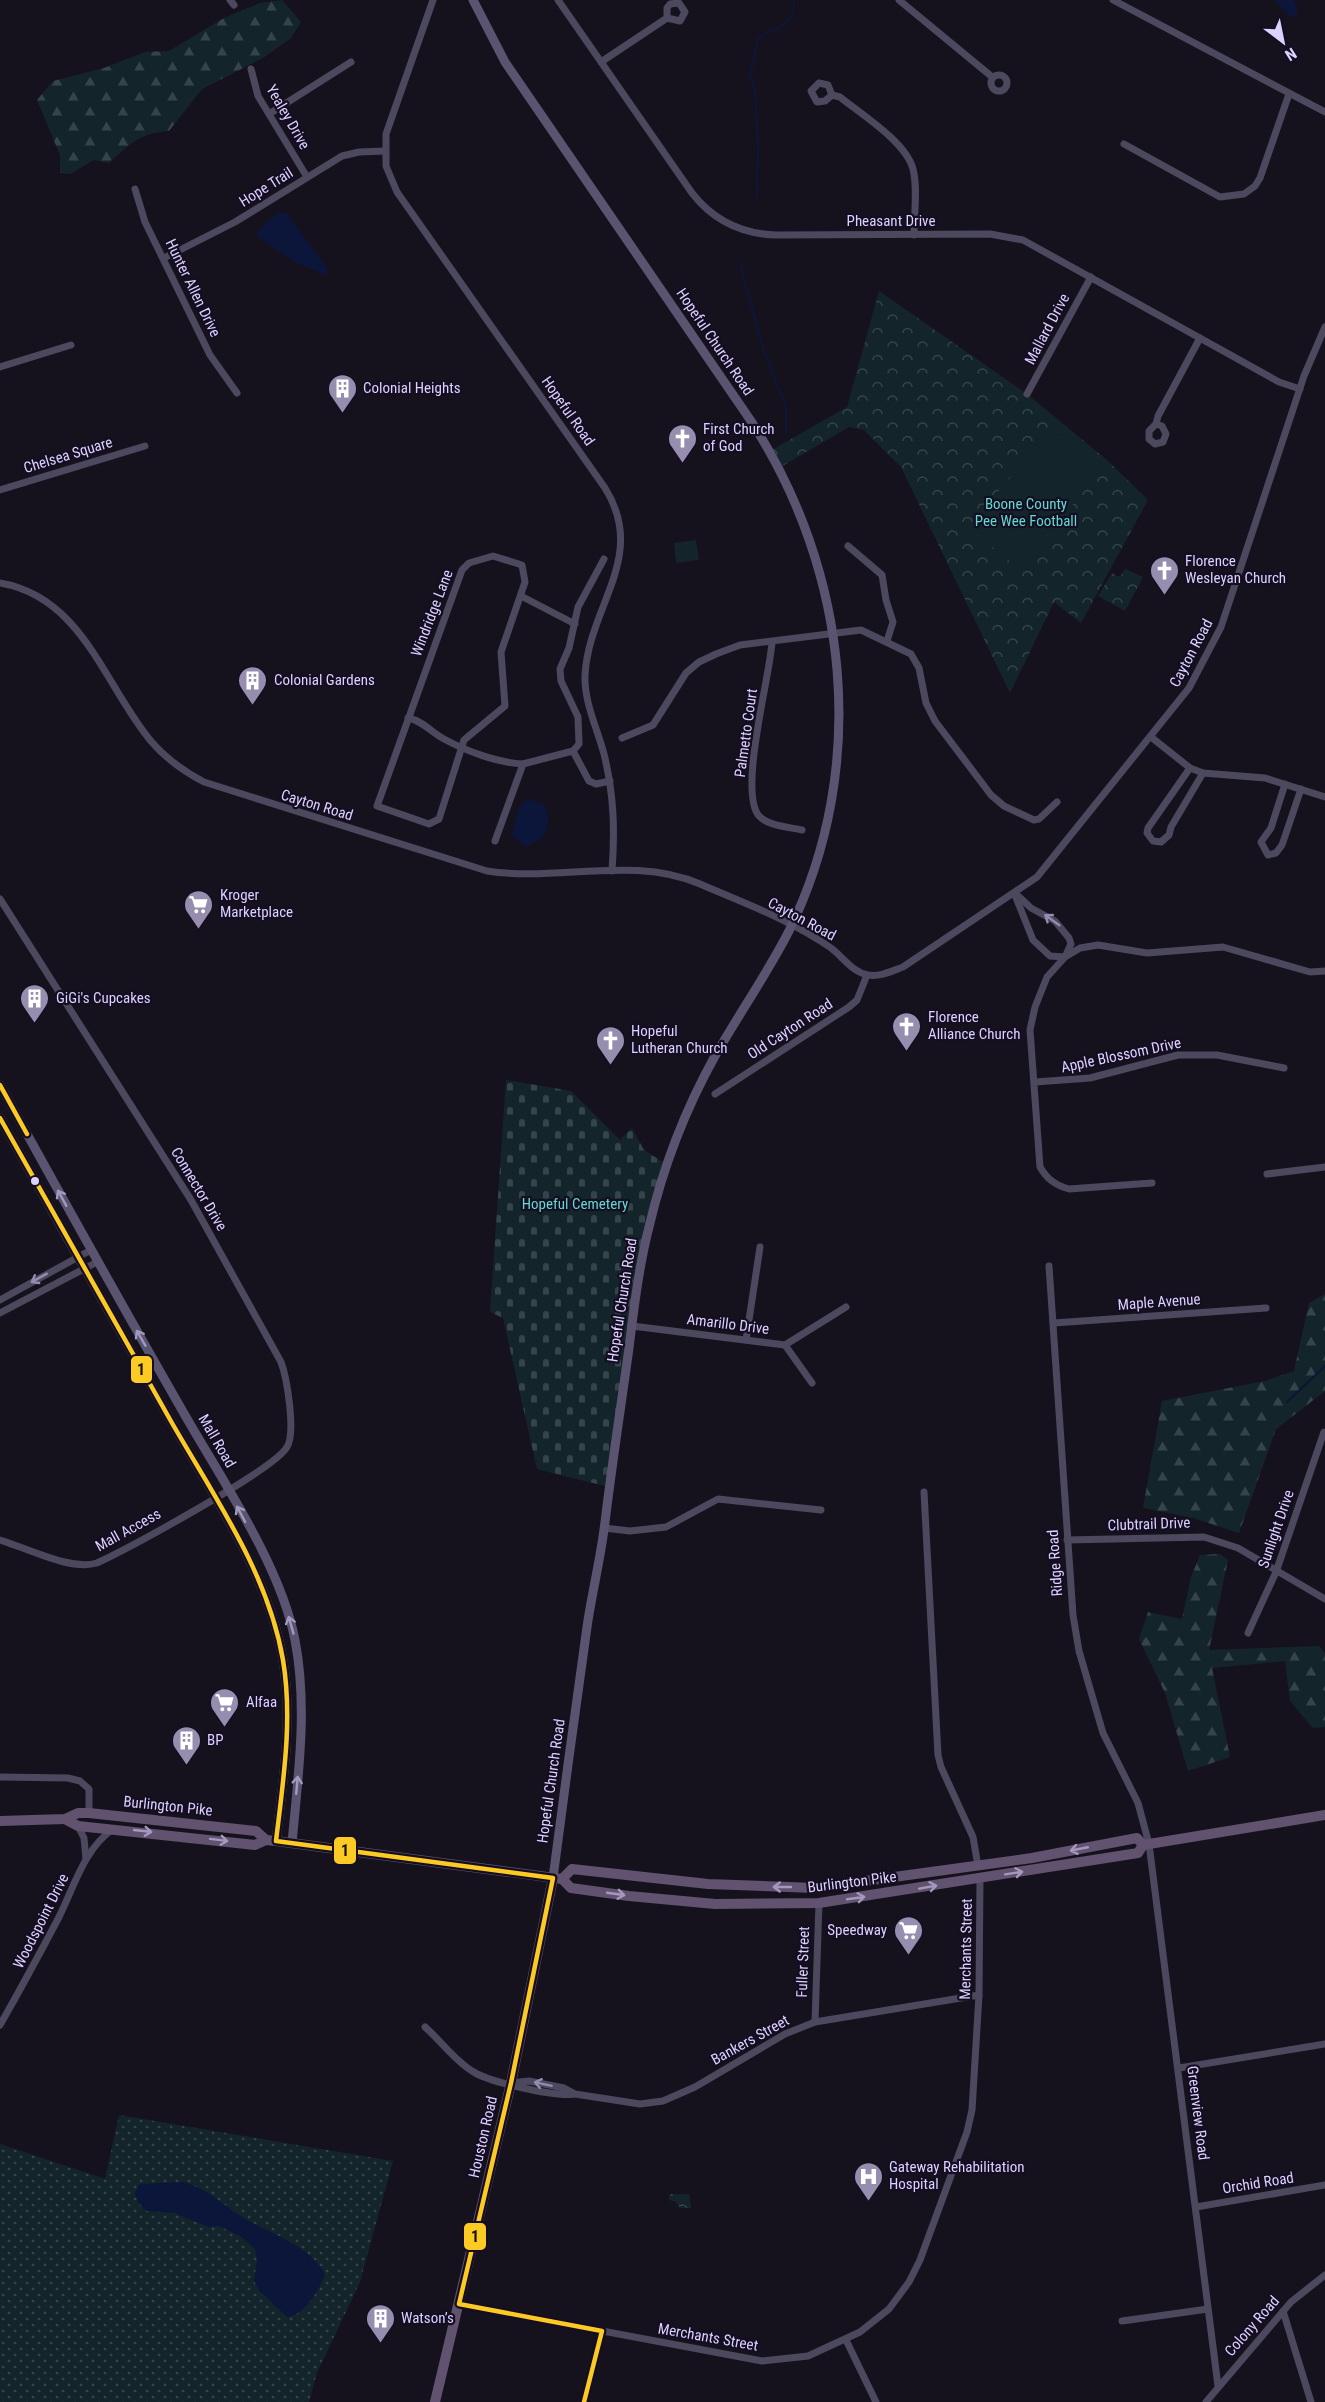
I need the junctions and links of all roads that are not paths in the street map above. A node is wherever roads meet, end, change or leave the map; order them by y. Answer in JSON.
{"nodes":[{"id":1,"x":434,"y":0,"type":"edge"},
{"id":2,"x":473,"y":0,"type":"edge"},
{"id":3,"x":558,"y":0,"type":"edge"},
{"id":4,"x":899,"y":0,"type":"edge"},
{"id":5,"x":1113,"y":0,"type":"edge"},
{"id":6,"x":667,"y":18,"type":"dead end"},
{"id":7,"x":351,"y":62,"type":"dead end"},
{"id":8,"x":601,"y":62,"type":"junction"},
{"id":9,"x":251,"y":69,"type":"dead end"},
{"id":10,"x":992,"y":76,"type":"dead end"},
{"id":11,"x":1289,"y":94,"type":"junction"},
{"id":12,"x":832,"y":95,"type":"dead end"},
{"id":13,"x":1325,"y":112,"type":"edge"},
{"id":14,"x":269,"y":114,"type":"junction"},
{"id":15,"x":1124,"y":144,"type":"dead end"},
{"id":16,"x":385,"y":151,"type":"junction"},
{"id":17,"x":307,"y":177,"type":"junction"},
{"id":18,"x":135,"y":189,"type":"dead end"},
{"id":19,"x":914,"y":235,"type":"junction"},
{"id":20,"x":164,"y":258,"type":"junction"},
{"id":21,"x":1091,"y":277,"type":"junction"},
{"id":22,"x":1325,"y":327,"type":"edge"},
{"id":23,"x":1200,"y":338,"type":"junction"},
{"id":24,"x":1322,"y":341,"type":"edge"},
{"id":25,"x":71,"y":345,"type":"dead end"},
{"id":26,"x":0,"y":367,"type":"edge"},
{"id":27,"x":1300,"y":389,"type":"junction"},
{"id":28,"x":237,"y":393,"type":"dead end"},
{"id":29,"x":1027,"y":394,"type":"dead end"},
{"id":30,"x":1156,"y":424,"type":"dead end"},
{"id":31,"x":145,"y":446,"type":"dead end"},
{"id":32,"x":0,"y":490,"type":"edge"},
{"id":33,"x":848,"y":546,"type":"dead end"},
{"id":34,"x":604,"y":559,"type":"dead end"},
{"id":35,"x":0,"y":583,"type":"edge"},
{"id":36,"x":521,"y":596,"type":"junction"},
{"id":37,"x":575,"y":624,"type":"junction"},
{"id":38,"x":834,"y":633,"type":"junction"},
{"id":39,"x":887,"y":641,"type":"junction"},
{"id":40,"x":772,"y":642,"type":"junction"},
{"id":41,"x":408,"y":718,"type":"junction"},
{"id":42,"x":1151,"y":737,"type":"junction"},
{"id":43,"x":622,"y":738,"type":"dead end"},
{"id":44,"x":463,"y":746,"type":"junction"},
{"id":45,"x":573,"y":751,"type":"junction"},
{"id":46,"x":523,"y":764,"type":"junction"},
{"id":47,"x":1190,"y":768,"type":"junction"},
{"id":48,"x":1203,"y":773,"type":"junction"},
{"id":49,"x":610,"y":781,"type":"junction"},
{"id":50,"x":1285,"y":784,"type":"junction"},
{"id":51,"x":1301,"y":789,"type":"junction"},
{"id":52,"x":1325,"y":796,"type":"edge"},
{"id":53,"x":1057,"y":802,"type":"dead end"},
{"id":54,"x":802,"y":830,"type":"dead end"},
{"id":55,"x":495,"y":841,"type":"dead end"},
{"id":56,"x":612,"y":871,"type":"junction"},
{"id":57,"x":1015,"y":893,"type":"junction"},
{"id":58,"x":0,"y":899,"type":"edge"},
{"id":59,"x":791,"y":926,"type":"junction"},
{"id":60,"x":1065,"y":957,"type":"junction"},
{"id":61,"x":1325,"y":971,"type":"edge"},
{"id":62,"x":867,"y":975,"type":"junction"},
{"id":63,"x":1284,"y":1068,"type":"dead end"},
{"id":64,"x":1035,"y":1082,"type":"junction"},
{"id":65,"x":0,"y":1085,"type":"edge"},
{"id":66,"x":716,"y":1094,"type":"dead end"},
{"id":67,"x":0,"y":1118,"type":"edge"},
{"id":68,"x":1325,"y":1167,"type":"edge"},
{"id":69,"x":1267,"y":1174,"type":"dead end"},
{"id":70,"x":1152,"y":1183,"type":"dead end"},
{"id":71,"x":760,"y":1247,"type":"dead end"},
{"id":72,"x":91,"y":1250,"type":"junction"},
{"id":73,"x":78,"y":1257,"type":"junction"},
{"id":74,"x":98,"y":1262,"type":"junction"},
{"id":75,"x":1049,"y":1266,"type":"dead end"},
{"id":76,"x":84,"y":1269,"type":"junction"},
{"id":77,"x":0,"y":1300,"type":"edge"},
{"id":78,"x":846,"y":1307,"type":"dead end"},
{"id":79,"x":1266,"y":1308,"type":"dead end"},
{"id":80,"x":0,"y":1313,"type":"edge"},
{"id":81,"x":1054,"y":1323,"type":"junction"},
{"id":82,"x":632,"y":1326,"type":"junction"},
{"id":83,"x":746,"y":1340,"type":"junction"},
{"id":84,"x":785,"y":1345,"type":"junction"},
{"id":85,"x":812,"y":1383,"type":"dead end"},
{"id":86,"x":1324,"y":1432,"type":"edge"},
{"id":87,"x":228,"y":1490,"type":"junction"},
{"id":88,"x":924,"y":1491,"type":"dead end"},
{"id":89,"x":214,"y":1497,"type":"junction"},
{"id":90,"x":821,"y":1510,"type":"dead end"},
{"id":91,"x":604,"y":1528,"type":"junction"},
{"id":92,"x":0,"y":1540,"type":"edge"},
{"id":93,"x":1067,"y":1540,"type":"junction"},
{"id":94,"x":1276,"y":1572,"type":"junction"},
{"id":95,"x":1325,"y":1599,"type":"edge"},
{"id":96,"x":1248,"y":1633,"type":"dead end"},
{"id":97,"x":0,"y":1777,"type":"edge"},
{"id":98,"x":89,"y":1813,"type":"junction"},
{"id":99,"x":1325,"y":1815,"type":"edge"},
{"id":100,"x":65,"y":1819,"type":"junction"},
{"id":101,"x":0,"y":1821,"type":"edge"},
{"id":102,"x":78,"y":1826,"type":"junction"},
{"id":103,"x":115,"y":1829,"type":"junction"},
{"id":104,"x":271,"y":1840,"type":"junction"},
{"id":105,"x":292,"y":1843,"type":"junction"},
{"id":106,"x":1146,"y":1845,"type":"junction"},
{"id":107,"x":86,"y":1859,"type":"junction"},
{"id":108,"x":978,"y":1866,"type":"junction"},
{"id":109,"x":557,"y":1878,"type":"junction"},
{"id":110,"x":980,"y":1878,"type":"junction"},
{"id":111,"x":819,"y":1903,"type":"junction"},
{"id":112,"x":979,"y":1995,"type":"junction"},
{"id":113,"x":815,"y":2022,"type":"junction"},
{"id":114,"x":0,"y":2025,"type":"edge"},
{"id":115,"x":424,"y":2027,"type":"dead end"},
{"id":116,"x":1325,"y":2044,"type":"edge"},
{"id":117,"x":1179,"y":2068,"type":"junction"},
{"id":118,"x":511,"y":2083,"type":"junction"},
{"id":119,"x":1325,"y":2185,"type":"edge"},
{"id":120,"x":1196,"y":2206,"type":"junction"},
{"id":121,"x":1325,"y":2275,"type":"edge"},
{"id":122,"x":459,"y":2304,"type":"junction"},
{"id":123,"x":1208,"y":2309,"type":"junction"},
{"id":124,"x":1283,"y":2311,"type":"junction"},
{"id":125,"x":1122,"y":2320,"type":"dead end"},
{"id":126,"x":602,"y":2331,"type":"junction"},
{"id":127,"x":846,"y":2340,"type":"junction"},
{"id":128,"x":1218,"y":2386,"type":"junction"},
{"id":129,"x":435,"y":2402,"type":"edge"},
{"id":130,"x":584,"y":2402,"type":"edge"},
{"id":131,"x":876,"y":2402,"type":"edge"},
{"id":132,"x":1206,"y":2402,"type":"edge"},
{"id":133,"x":1311,"y":2402,"type":"edge"}],
"edges":[{"from":1,"to":16,"type":"street","name":"Hopeful Road"},
{"from":2,"to":38,"type":"main road","name":"Hopeful Church Road"},
{"from":3,"to":8,"type":"street","name":"Pheasant Drive"},
{"from":4,"to":10,"type":"street"},
{"from":5,"to":11,"type":"street"},
{"from":6,"to":8,"type":"street"},
{"from":7,"to":14,"type":"street"},
{"from":8,"to":19,"type":"street","name":"Pheasant Drive"},
{"from":9,"to":14,"type":"street","name":"Yealey Drive"},
{"from":11,"to":13,"type":"street"},
{"from":11,"to":15,"type":"street"},
{"from":12,"to":19,"type":"street"},
{"from":14,"to":17,"type":"street","name":"Yealey Drive"},
{"from":16,"to":17,"type":"street","name":"Hope Trail"},
{"from":16,"to":49,"type":"street","name":"Hopeful Road"},
{"from":17,"to":20,"type":"street","name":"Hope Trail"},
{"from":18,"to":20,"type":"street","name":"Hunter Allen Drive"},
{"from":19,"to":21,"type":"street","name":"Pheasant Drive"},
{"from":20,"to":28,"type":"street","name":"Hunter Allen Drive"},
{"from":21,"to":23,"type":"street","name":"Pheasant Drive"},
{"from":21,"to":29,"type":"street","name":"Mallard Drive"},
{"from":22,"to":24,"type":"street","name":"Cayton Road"},
{"from":23,"to":27,"type":"street","name":"Pheasant Drive"},
{"from":23,"to":30,"type":"street"},
{"from":24,"to":27,"type":"street","name":"Cayton Road"},
{"from":25,"to":26,"type":"street"},
{"from":27,"to":42,"type":"street","name":"Cayton Road"},
{"from":31,"to":32,"type":"street","name":"Chelsea Square"},
{"from":33,"to":39,"type":"street"},
{"from":34,"to":37,"type":"street"},
{"from":35,"to":56,"type":"street","name":"Cayton Road"},
{"from":36,"to":37,"type":"street"},
{"from":36,"to":41,"type":"street","name":"Windridge Lane"},
{"from":36,"to":44,"type":"street","name":"Windridge Lane"},
{"from":37,"to":45,"type":"street"},
{"from":38,"to":39,"type":"street"},
{"from":38,"to":40,"type":"street"},
{"from":38,"to":59,"type":"main road","name":"Hopeful Church Road"},
{"from":39,"to":53,"type":"street"},
{"from":40,"to":43,"type":"street"},
{"from":40,"to":54,"type":"street","name":"Palmetto Court"},
{"from":41,"to":44,"type":"street"},
{"from":41,"to":44,"type":"street","name":"Windridge Lane"},
{"from":42,"to":47,"type":"street"},
{"from":42,"to":57,"type":"street","name":"Cayton Road"},
{"from":44,"to":46,"type":"street"},
{"from":45,"to":46,"type":"street"},
{"from":45,"to":49,"type":"street"},
{"from":46,"to":55,"type":"street"},
{"from":47,"to":48,"type":"street"},
{"from":47,"to":48,"type":"street"},
{"from":48,"to":50,"type":"street"},
{"from":49,"to":56,"type":"street","name":"Hopeful Road"},
{"from":50,"to":51,"type":"street"},
{"from":50,"to":51,"type":"street"},
{"from":51,"to":52,"type":"street"},
{"from":56,"to":59,"type":"street","name":"Cayton Road"},
{"from":57,"to":60,"type":"street"},
{"from":60,"to":57,"type":"street","one_way":true},
{"from":57,"to":62,"type":"street","name":"Cayton Road"},
{"from":58,"to":87,"type":"street","name":"Connector Drive"},
{"from":59,"to":62,"type":"street","name":"Cayton Road"},
{"from":59,"to":82,"type":"main road","name":"Hopeful Church Road"},
{"from":60,"to":61,"type":"street"},
{"from":60,"to":64,"type":"street"},
{"from":62,"to":66,"type":"street","name":"Old Cayton Road"},
{"from":63,"to":64,"type":"street","name":"Apple Blossom Drive"},
{"from":64,"to":70,"type":"street"},
{"from":72,"to":65,"type":"main road","name":"Mall Road","one_way":true},
{"from":67,"to":73,"type":"main road","name":"Mall Road"},
{"from":68,"to":69,"type":"street"},
{"from":71,"to":83,"type":"street"},
{"from":72,"to":73,"type":"street"},
{"from":72,"to":74,"type":"main road","name":"Mall Road"},
{"from":73,"to":76,"type":"main road","name":"Mall Road"},
{"from":73,"to":77,"type":"street","one_way":true},
{"from":74,"to":76,"type":"street"},
{"from":87,"to":74,"type":"main road","name":"Mall Road","one_way":true},
{"from":75,"to":81,"type":"street","name":"Ridge Road"},
{"from":76,"to":80,"type":"street"},
{"from":76,"to":89,"type":"main road","name":"Mall Road"},
{"from":78,"to":84,"type":"street","name":"Amarillo Drive"},
{"from":79,"to":81,"type":"street","name":"Maple Avenue"},
{"from":81,"to":93,"type":"street","name":"Ridge Road"},
{"from":82,"to":83,"type":"street","name":"Amarillo Drive"},
{"from":82,"to":91,"type":"main road","name":"Hopeful Church Road"},
{"from":83,"to":84,"type":"street","name":"Amarillo Drive"},
{"from":84,"to":85,"type":"street"},
{"from":86,"to":94,"type":"street","name":"Sunlight Drive"},
{"from":87,"to":89,"type":"street","name":"Mall Access"},
{"from":105,"to":87,"type":"main road","name":"Mall Road","one_way":true},
{"from":88,"to":108,"type":"street"},
{"from":89,"to":92,"type":"street","name":"Mall Access"},
{"from":89,"to":104,"type":"main road","name":"Mall Road"},
{"from":90,"to":91,"type":"street"},
{"from":91,"to":109,"type":"main road","name":"Hopeful Church Road"},
{"from":93,"to":94,"type":"street","name":"Clubtrail Drive"},
{"from":93,"to":106,"type":"street","name":"Ridge Road"},
{"from":94,"to":95,"type":"street","name":"Clubtrail Drive"},
{"from":94,"to":96,"type":"street","name":"Sunlight Drive"},
{"from":97,"to":98,"type":"street"},
{"from":98,"to":100,"type":"main road","name":"Burlington Pike"},
{"from":98,"to":104,"type":"main road","name":"Burlington Pike"},
{"from":99,"to":106,"type":"main road","name":"Burlington Pike"},
{"from":100,"to":101,"type":"main road","name":"Burlington Pike"},
{"from":100,"to":102,"type":"main road","name":"Burlington Pike"},
{"from":102,"to":103,"type":"main road","name":"Burlington Pike"},
{"from":102,"to":107,"type":"street"},
{"from":103,"to":104,"type":"main road","name":"Burlington Pike","one_way":true},
{"from":103,"to":107,"type":"street","name":"Woodspoint Drive"},
{"from":104,"to":105,"type":"main road","name":"Burlington Pike"},
{"from":105,"to":109,"type":"main road","name":"Burlington Pike"},
{"from":106,"to":108,"type":"main road","name":"Burlington Pike","one_way":true},
{"from":110,"to":106,"type":"main road","name":"Burlington Pike","one_way":true},
{"from":106,"to":117,"type":"street","name":"Greenview Road"},
{"from":107,"to":114,"type":"street","name":"Woodspoint Drive"},
{"from":108,"to":109,"type":"main road","name":"Burlington Pike","one_way":true},
{"from":109,"to":111,"type":"main road","name":"Burlington Pike","one_way":true},
{"from":109,"to":118,"type":"main road","name":"Houston Road"},
{"from":111,"to":110,"type":"main road","name":"Burlington Pike","one_way":true},
{"from":110,"to":112,"type":"street","name":"Merchants Street"},
{"from":111,"to":113,"type":"street","name":"Fuller Street"},
{"from":112,"to":113,"type":"street","name":"Bankers Street"},
{"from":112,"to":127,"type":"street","name":"Merchants Street"},
{"from":113,"to":118,"type":"street","name":"Bankers Street"},
{"from":115,"to":118,"type":"street","name":"Bankers Street"},
{"from":116,"to":117,"type":"street"},
{"from":117,"to":120,"type":"street","name":"Greenview Road"},
{"from":118,"to":122,"type":"main road","name":"Houston Road"},
{"from":119,"to":120,"type":"street","name":"Orchid Road"},
{"from":120,"to":123,"type":"street","name":"Greenview Road"},
{"from":121,"to":124,"type":"street","name":"Colony Road"},
{"from":122,"to":126,"type":"street","name":"Merchants Street"},
{"from":122,"to":129,"type":"main road","name":"Houston Road"},
{"from":123,"to":125,"type":"street"},
{"from":123,"to":128,"type":"street","name":"Greenview Road"},
{"from":124,"to":128,"type":"street","name":"Colony Road"},
{"from":124,"to":133,"type":"street"},
{"from":126,"to":127,"type":"street","name":"Merchants Street"},
{"from":126,"to":130,"type":"street"},
{"from":127,"to":131,"type":"street"},
{"from":128,"to":132,"type":"street","name":"Colony Road"}]}
